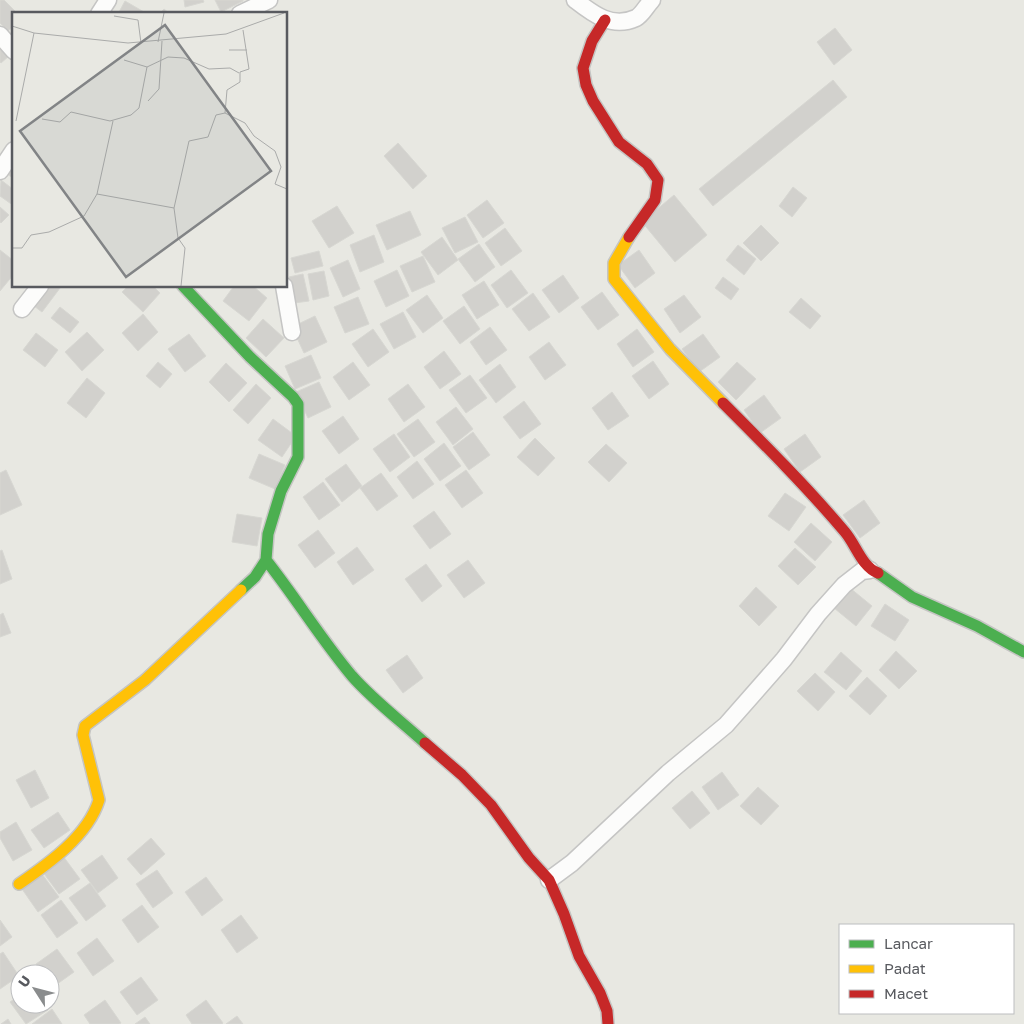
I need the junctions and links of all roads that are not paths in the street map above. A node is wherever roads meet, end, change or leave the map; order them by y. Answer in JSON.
{"nodes":[{"id":1,"x":108,"y":0,"type":"edge"},
{"id":2,"x":269,"y":0,"type":"edge"},
{"id":3,"x":575,"y":0,"type":"edge"},
{"id":4,"x":652,"y":0,"type":"edge"},
{"id":5,"x":101,"y":12,"type":"edge"},
{"id":6,"x":244,"y":12,"type":"edge"},
{"id":7,"x":605,"y":20,"type":"junction"},
{"id":8,"x":0,"y":35,"type":"edge"},
{"id":9,"x":12,"y":49,"type":"edge"},
{"id":10,"x":12,"y":153,"type":"edge"},
{"id":11,"x":0,"y":171,"type":"edge"},
{"id":12,"x":38,"y":288,"type":"edge"},
{"id":13,"x":186,"y":288,"type":"edge"},
{"id":14,"x":284,"y":288,"type":"edge"},
{"id":15,"x":22,"y":309,"type":"dead end"},
{"id":16,"x":292,"y":332,"type":"dead end"},
{"id":17,"x":266,"y":560,"type":"junction"},
{"id":18,"x":870,"y":570,"type":"junction"},
{"id":19,"x":1024,"y":652,"type":"edge"},
{"id":20,"x":548,"y":880,"type":"junction"},
{"id":21,"x":19,"y":884,"type":"dead end"},
{"id":22,"x":608,"y":1024,"type":"edge"}],
"edges":[{"from":1,"to":5,"type":"street"},
{"from":2,"to":6,"type":"street"},
{"from":3,"to":7,"type":"street"},
{"from":4,"to":7,"type":"street"},
{"from":7,"to":18,"type":"street"},
{"from":8,"to":9,"type":"street"},
{"from":10,"to":11,"type":"street"},
{"from":12,"to":15,"type":"street"},
{"from":13,"to":17,"type":"street"},
{"from":14,"to":16,"type":"street"},
{"from":17,"to":20,"type":"street"},
{"from":17,"to":21,"type":"street"},
{"from":18,"to":19,"type":"street"},
{"from":18,"to":20,"type":"street"},
{"from":20,"to":22,"type":"street"}]}
